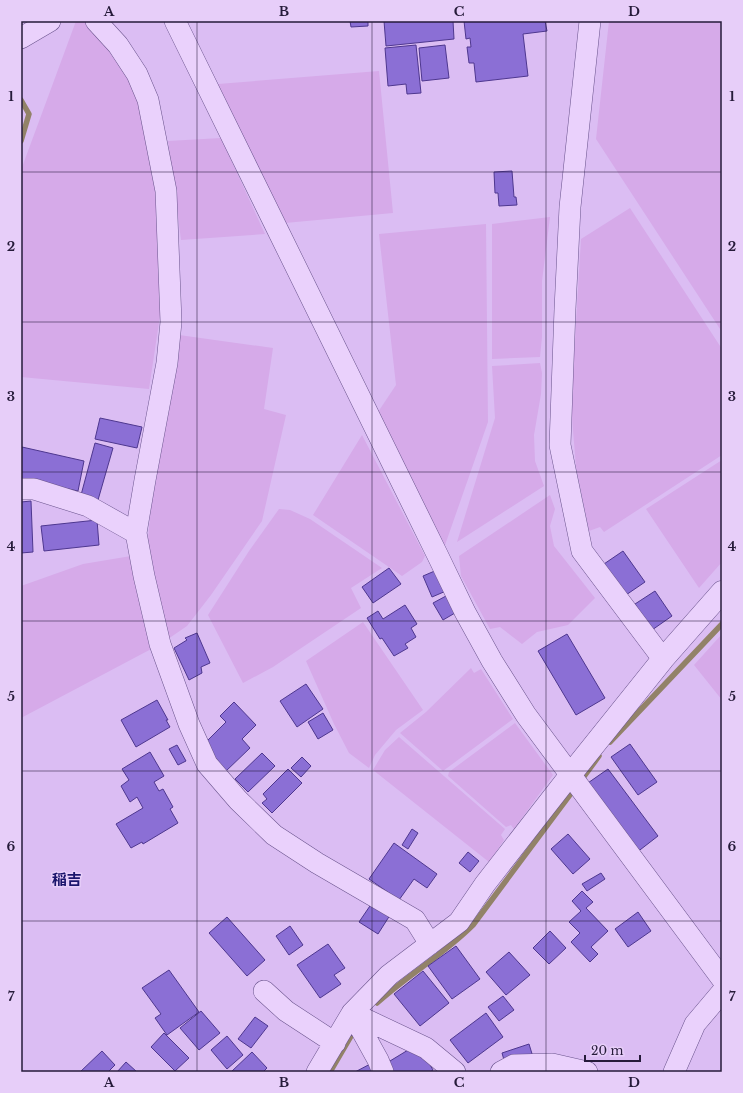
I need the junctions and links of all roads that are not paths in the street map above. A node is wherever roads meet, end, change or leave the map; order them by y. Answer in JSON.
{"nodes":[{"id":1,"x":50,"y":21,"type":"edge"},
{"id":2,"x":96,"y":21,"type":"edge"},
{"id":3,"x":175,"y":21,"type":"edge"},
{"id":4,"x":590,"y":21,"type":"edge"},
{"id":5,"x":21,"y":38,"type":"edge"},
{"id":6,"x":21,"y":489,"type":"edge"},
{"id":7,"x":136,"y":533,"type":"junction"},
{"id":8,"x":722,"y":592,"type":"edge"},
{"id":9,"x":663,"y":659,"type":"junction"},
{"id":10,"x":570,"y":775,"type":"junction"},
{"id":11,"x":430,"y":944,"type":"junction"},
{"id":12,"x":722,"y":979,"type":"edge"},
{"id":13,"x":264,"y":992,"type":"dead end"},
{"id":14,"x":722,"y":992,"type":"edge"},
{"id":15,"x":352,"y":1013,"type":"junction"},
{"id":16,"x":335,"y":1042,"type":"junction"},
{"id":17,"x":317,"y":1072,"type":"edge"},
{"id":18,"x":383,"y":1072,"type":"edge"},
{"id":19,"x":456,"y":1072,"type":"edge"},
{"id":20,"x":501,"y":1072,"type":"edge"},
{"id":21,"x":587,"y":1072,"type":"edge"},
{"id":22,"x":674,"y":1072,"type":"edge"}],
"edges":[{"from":1,"to":5,"type":"street"},
{"from":2,"to":7,"type":"street"},
{"from":3,"to":10,"type":"street"},
{"from":4,"to":9,"type":"street"},
{"from":6,"to":7,"type":"street"},
{"from":7,"to":11,"type":"street"},
{"from":8,"to":9,"type":"street"},
{"from":9,"to":10,"type":"street"},
{"from":10,"to":11,"type":"street"},
{"from":10,"to":12,"type":"street"},
{"from":11,"to":15,"type":"street"},
{"from":13,"to":16,"type":"street"},
{"from":14,"to":22,"type":"street"},
{"from":15,"to":16,"type":"street"},
{"from":15,"to":18,"type":"street"},
{"from":15,"to":19,"type":"street"},
{"from":16,"to":17,"type":"street"},
{"from":20,"to":21,"type":"street"}]}
